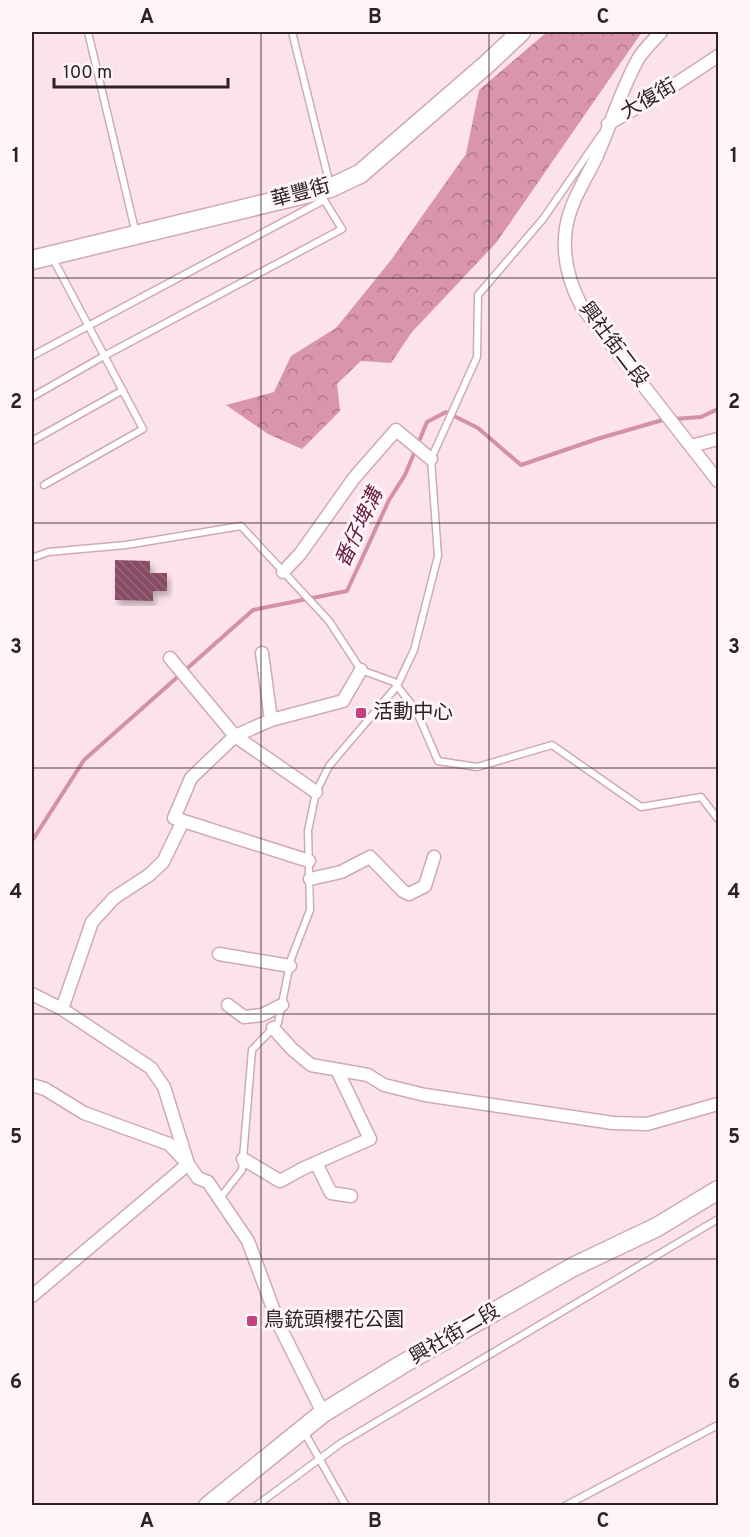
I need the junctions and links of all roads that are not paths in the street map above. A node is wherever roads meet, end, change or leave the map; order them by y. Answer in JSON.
{"nodes":[{"id":1,"x":88,"y":32,"type":"edge"},
{"id":2,"x":292,"y":32,"type":"edge"},
{"id":3,"x":520,"y":32,"type":"edge"},
{"id":4,"x":661,"y":32,"type":"edge"},
{"id":5,"x":718,"y":56,"type":"edge"},
{"id":6,"x":608,"y":124,"type":"junction"},
{"id":7,"x":325,"y":193,"type":"junction"},
{"id":8,"x":136,"y":234,"type":"junction"},
{"id":9,"x":51,"y":256,"type":"junction"},
{"id":10,"x":32,"y":260,"type":"edge"},
{"id":11,"x":88,"y":326,"type":"junction"},
{"id":12,"x":32,"y":356,"type":"edge"},
{"id":13,"x":104,"y":356,"type":"junction"},
{"id":14,"x":123,"y":390,"type":"junction"},
{"id":15,"x":32,"y":397,"type":"edge"},
{"id":16,"x":718,"y":439,"type":"edge"},
{"id":17,"x":32,"y":441,"type":"edge"},
{"id":18,"x":691,"y":446,"type":"junction"},
{"id":19,"x":431,"y":459,"type":"junction"},
{"id":20,"x":718,"y":481,"type":"edge"},
{"id":21,"x":44,"y":485,"type":"dead end"},
{"id":22,"x":32,"y":558,"type":"edge"},
{"id":23,"x":284,"y":572,"type":"junction"},
{"id":24,"x":262,"y":653,"type":"dead end"},
{"id":25,"x":170,"y":658,"type":"dead end"},
{"id":26,"x":361,"y":669,"type":"junction"},
{"id":27,"x":397,"y":686,"type":"junction"},
{"id":28,"x":271,"y":720,"type":"junction"},
{"id":29,"x":235,"y":736,"type":"junction"},
{"id":30,"x":316,"y":792,"type":"junction"},
{"id":31,"x":718,"y":819,"type":"edge"},
{"id":32,"x":183,"y":821,"type":"junction"},
{"id":33,"x":434,"y":857,"type":"dead end"},
{"id":34,"x":309,"y":861,"type":"junction"},
{"id":35,"x":310,"y":879,"type":"junction"},
{"id":36,"x":219,"y":954,"type":"dead end"},
{"id":37,"x":290,"y":966,"type":"junction"},
{"id":38,"x":32,"y":994,"type":"edge"},
{"id":39,"x":228,"y":1005,"type":"dead end"},
{"id":40,"x":282,"y":1005,"type":"junction"},
{"id":41,"x":62,"y":1009,"type":"junction"},
{"id":42,"x":273,"y":1028,"type":"junction"},
{"id":43,"x":337,"y":1070,"type":"junction"},
{"id":44,"x":32,"y":1085,"type":"edge"},
{"id":45,"x":718,"y":1104,"type":"edge"},
{"id":46,"x":243,"y":1159,"type":"junction"},
{"id":47,"x":316,"y":1162,"type":"junction"},
{"id":48,"x":188,"y":1164,"type":"junction"},
{"id":49,"x":718,"y":1190,"type":"edge"},
{"id":50,"x":351,"y":1196,"type":"dead end"},
{"id":51,"x":219,"y":1198,"type":"junction"},
{"id":52,"x":718,"y":1220,"type":"edge"},
{"id":53,"x":32,"y":1296,"type":"edge"},
{"id":54,"x":323,"y":1413,"type":"junction"},
{"id":55,"x":718,"y":1425,"type":"edge"},
{"id":56,"x":303,"y":1430,"type":"junction"},
{"id":57,"x":319,"y":1458,"type":"junction"},
{"id":58,"x":208,"y":1506,"type":"edge"},
{"id":59,"x":256,"y":1506,"type":"edge"},
{"id":60,"x":346,"y":1506,"type":"edge"},
{"id":61,"x":565,"y":1506,"type":"edge"}],
"edges":[{"from":1,"to":8,"type":"lane"},
{"from":2,"to":7,"type":"lane"},
{"from":3,"to":7,"type":"street","name":"華豐街"},
{"from":4,"to":6,"type":"street","name":"大復街"},
{"from":5,"to":6,"type":"street","name":"大復街"},
{"from":6,"to":18,"type":"street","name":"興社街二段"},
{"from":6,"to":19,"type":"lane"},
{"from":7,"to":8,"type":"street","name":"華豐街"},
{"from":7,"to":11,"type":"lane"},
{"from":7,"to":13,"type":"lane"},
{"from":8,"to":9,"type":"street","name":"華豐街"},
{"from":9,"to":10,"type":"street","name":"華豐街"},
{"from":9,"to":11,"type":"lane"},
{"from":11,"to":12,"type":"lane"},
{"from":11,"to":13,"type":"lane"},
{"from":13,"to":14,"type":"lane"},
{"from":13,"to":15,"type":"lane"},
{"from":14,"to":17,"type":"lane"},
{"from":14,"to":21,"type":"lane"},
{"from":16,"to":18,"type":"street"},
{"from":18,"to":20,"type":"street","name":"興社街二段"},
{"from":19,"to":23,"type":"street"},
{"from":19,"to":27,"type":"lane"},
{"from":22,"to":23,"type":"lane"},
{"from":23,"to":26,"type":"lane"},
{"from":24,"to":28,"type":"street"},
{"from":25,"to":29,"type":"street"},
{"from":26,"to":27,"type":"lane"},
{"from":26,"to":28,"type":"street"},
{"from":27,"to":30,"type":"lane"},
{"from":27,"to":31,"type":"lane"},
{"from":28,"to":29,"type":"street"},
{"from":29,"to":30,"type":"street"},
{"from":29,"to":32,"type":"street"},
{"from":30,"to":34,"type":"lane"},
{"from":32,"to":34,"type":"street"},
{"from":32,"to":41,"type":"street"},
{"from":33,"to":35,"type":"street"},
{"from":34,"to":35,"type":"lane"},
{"from":35,"to":37,"type":"lane"},
{"from":36,"to":37,"type":"street"},
{"from":37,"to":40,"type":"lane"},
{"from":38,"to":41,"type":"street"},
{"from":39,"to":40,"type":"street"},
{"from":40,"to":42,"type":"lane"},
{"from":41,"to":48,"type":"street"},
{"from":42,"to":43,"type":"street"},
{"from":42,"to":46,"type":"lane"},
{"from":43,"to":45,"type":"street"},
{"from":43,"to":47,"type":"street"},
{"from":44,"to":48,"type":"street"},
{"from":46,"to":47,"type":"street"},
{"from":46,"to":51,"type":"lane"},
{"from":47,"to":50,"type":"street"},
{"from":48,"to":51,"type":"street"},
{"from":48,"to":53,"type":"street"},
{"from":49,"to":54,"type":"street","name":"興社街二段"},
{"from":51,"to":54,"type":"street"},
{"from":52,"to":57,"type":"lane"},
{"from":54,"to":56,"type":"street","name":"興社街二段"},
{"from":55,"to":61,"type":"lane"},
{"from":56,"to":57,"type":"lane"},
{"from":56,"to":58,"type":"street","name":"興社街二段"},
{"from":57,"to":59,"type":"lane"},
{"from":57,"to":60,"type":"lane"}]}
